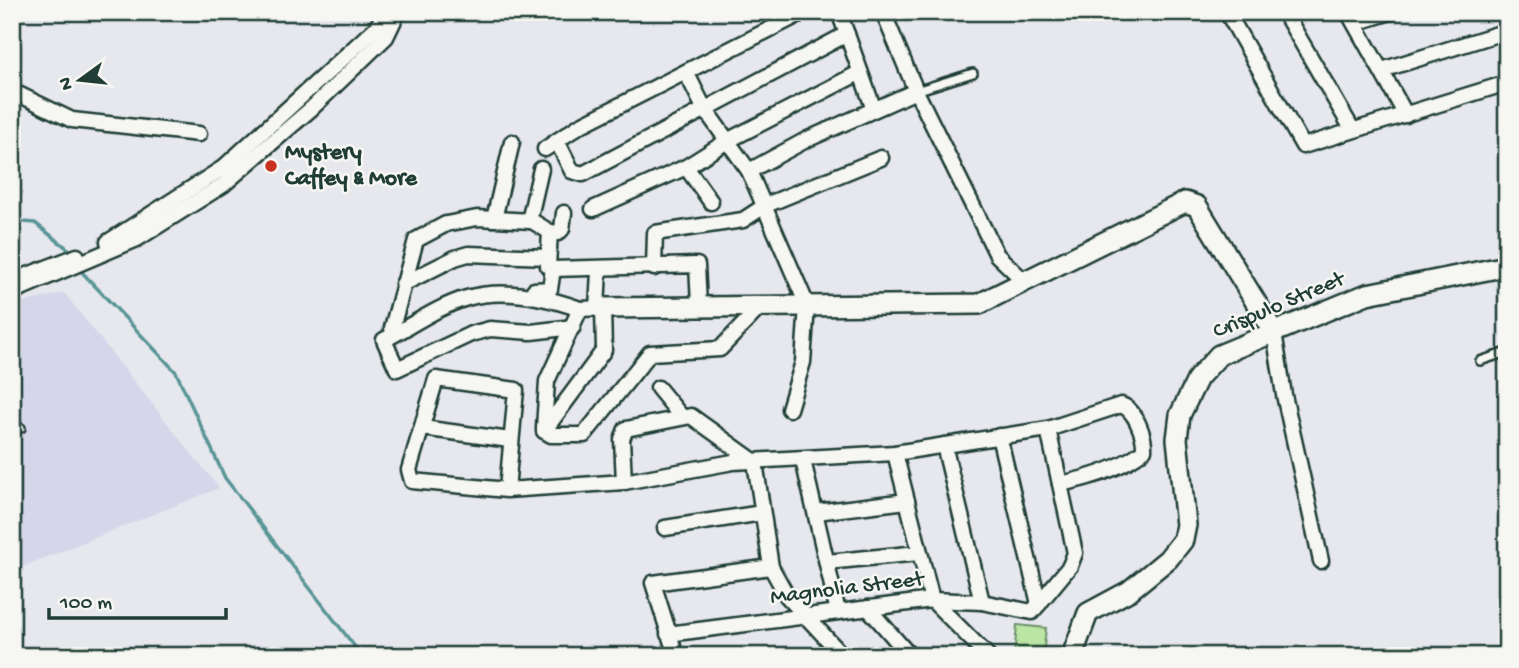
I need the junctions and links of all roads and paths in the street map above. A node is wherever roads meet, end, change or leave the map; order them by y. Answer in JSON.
{"nodes":[{"id":1,"x":385,"y":12,"type":"edge"},
{"id":2,"x":398,"y":12,"type":"edge"},
{"id":3,"x":804,"y":12,"type":"edge"},
{"id":4,"x":839,"y":12,"type":"edge"},
{"id":5,"x":883,"y":12,"type":"edge"},
{"id":6,"x":1227,"y":12,"type":"edge"},
{"id":7,"x":1284,"y":12,"type":"edge"},
{"id":8,"x":1391,"y":12,"type":"edge"},
{"id":9,"x":1351,"y":18,"type":"edge"},
{"id":10,"x":1507,"y":32,"type":"edge"},
{"id":11,"x":846,"y":34,"type":"junction"},
{"id":12,"x":1382,"y":71,"type":"junction"},
{"id":13,"x":686,"y":72,"type":"junction"},
{"id":14,"x":859,"y":73,"type":"junction"},
{"id":15,"x":973,"y":73,"type":"dead end"},
{"id":16,"x":1507,"y":83,"type":"edge"},
{"id":17,"x":916,"y":90,"type":"junction"},
{"id":18,"x":12,"y":92,"type":"edge"},
{"id":19,"x":873,"y":107,"type":"junction"},
{"id":20,"x":704,"y":108,"type":"junction"},
{"id":21,"x":1406,"y":115,"type":"junction"},
{"id":22,"x":1352,"y":129,"type":"junction"},
{"id":23,"x":199,"y":134,"type":"dead end"},
{"id":24,"x":729,"y":140,"type":"junction"},
{"id":25,"x":512,"y":142,"type":"dead end"},
{"id":26,"x":881,"y":158,"type":"dead end"},
{"id":27,"x":686,"y":167,"type":"junction"},
{"id":28,"x":541,"y":169,"type":"dead end"},
{"id":29,"x":749,"y":171,"type":"junction"},
{"id":30,"x":711,"y":202,"type":"dead end"},
{"id":31,"x":766,"y":205,"type":"junction"},
{"id":32,"x":593,"y":209,"type":"dead end"},
{"id":33,"x":564,"y":213,"type":"dead end"},
{"id":34,"x":494,"y":219,"type":"junction"},
{"id":35,"x":529,"y":221,"type":"junction"},
{"id":36,"x":550,"y":232,"type":"junction"},
{"id":37,"x":550,"y":263,"type":"junction"},
{"id":38,"x":1507,"y":266,"type":"edge"},
{"id":39,"x":654,"y":268,"type":"junction"},
{"id":40,"x":599,"y":270,"type":"junction"},
{"id":41,"x":12,"y":281,"type":"edge"},
{"id":42,"x":1024,"y":281,"type":"junction"},
{"id":43,"x":403,"y":284,"type":"junction"},
{"id":44,"x":12,"y":292,"type":"edge"},
{"id":45,"x":699,"y":305,"type":"junction"},
{"id":46,"x":807,"y":305,"type":"junction"},
{"id":47,"x":761,"y":306,"type":"junction"},
{"id":48,"x":600,"y":308,"type":"junction"},
{"id":49,"x":580,"y":309,"type":"junction"},
{"id":50,"x":573,"y":327,"type":"junction"},
{"id":51,"x":1273,"y":332,"type":"junction"},
{"id":52,"x":1507,"y":352,"type":"edge"},
{"id":53,"x":1480,"y":360,"type":"dead end"},
{"id":54,"x":658,"y":388,"type":"dead end"},
{"id":55,"x":789,"y":409,"type":"dead end"},
{"id":56,"x":681,"y":416,"type":"junction"},
{"id":57,"x":22,"y":428,"type":"dead end"},
{"id":58,"x":422,"y":428,"type":"junction"},
{"id":59,"x":1048,"y":429,"type":"junction"},
{"id":60,"x":12,"y":430,"type":"edge"},
{"id":61,"x":544,"y":431,"type":"junction"},
{"id":62,"x":999,"y":436,"type":"junction"},
{"id":63,"x":510,"y":440,"type":"junction"},
{"id":64,"x":944,"y":445,"type":"junction"},
{"id":65,"x":895,"y":453,"type":"junction"},
{"id":66,"x":803,"y":460,"type":"junction"},
{"id":67,"x":755,"y":462,"type":"junction"},
{"id":68,"x":624,"y":482,"type":"junction"},
{"id":69,"x":1060,"y":484,"type":"junction"},
{"id":70,"x":507,"y":490,"type":"junction"},
{"id":71,"x":907,"y":500,"type":"junction"},
{"id":72,"x":816,"y":512,"type":"junction"},
{"id":73,"x":762,"y":513,"type":"junction"},
{"id":74,"x":665,"y":527,"type":"dead end"},
{"id":75,"x":919,"y":553,"type":"junction"},
{"id":76,"x":1321,"y":561,"type":"dead end"},
{"id":77,"x":827,"y":562,"type":"junction"},
{"id":78,"x":771,"y":568,"type":"junction"},
{"id":79,"x":932,"y":600,"type":"junction"},
{"id":80,"x":982,"y":602,"type":"junction"},
{"id":81,"x":868,"y":608,"type":"junction"},
{"id":82,"x":1036,"y":608,"type":"junction"},
{"id":83,"x":838,"y":612,"type":"junction"},
{"id":84,"x":810,"y":617,"type":"junction"},
{"id":85,"x":668,"y":634,"type":"junction"},
{"id":86,"x":676,"y":656,"type":"edge"},
{"id":87,"x":843,"y":656,"type":"edge"},
{"id":88,"x":910,"y":656,"type":"edge"},
{"id":89,"x":988,"y":656,"type":"edge"},
{"id":90,"x":1072,"y":656,"type":"edge"}],
"edges":[{"from":1,"to":41,"type":"street"},
{"from":2,"to":44,"type":"street"},
{"from":3,"to":13,"type":"street"},
{"from":4,"to":11,"type":"street"},
{"from":5,"to":17,"type":"street"},
{"from":6,"to":22,"type":"street"},
{"from":7,"to":22,"type":"street"},
{"from":8,"to":9,"type":"street"},
{"from":9,"to":12,"type":"street"},
{"from":10,"to":12,"type":"street"},
{"from":11,"to":14,"type":"street"},
{"from":11,"to":20,"type":"street"},
{"from":12,"to":21,"type":"street"},
{"from":13,"to":20,"type":"street"},
{"from":13,"to":20,"type":"street"},
{"from":14,"to":19,"type":"street"},
{"from":14,"to":24,"type":"street"},
{"from":15,"to":17,"type":"lane"},
{"from":16,"to":21,"type":"street"},
{"from":17,"to":19,"type":"street"},
{"from":17,"to":42,"type":"street"},
{"from":18,"to":23,"type":"street"},
{"from":19,"to":29,"type":"street"},
{"from":20,"to":24,"type":"street"},
{"from":21,"to":22,"type":"street"},
{"from":24,"to":27,"type":"street"},
{"from":24,"to":29,"type":"street"},
{"from":25,"to":34,"type":"street"},
{"from":26,"to":31,"type":"street"},
{"from":27,"to":30,"type":"street"},
{"from":27,"to":32,"type":"street"},
{"from":28,"to":35,"type":"street"},
{"from":29,"to":31,"type":"street"},
{"from":31,"to":39,"type":"street"},
{"from":31,"to":46,"type":"street"},
{"from":33,"to":36,"type":"street"},
{"from":34,"to":35,"type":"street"},
{"from":34,"to":43,"type":"street"},
{"from":35,"to":36,"type":"street"},
{"from":36,"to":37,"type":"street"},
{"from":37,"to":40,"type":"street"},
{"from":37,"to":43,"type":"street"},
{"from":37,"to":43,"type":"street"},
{"from":38,"to":51,"type":"street","name":"Crispulo Street"},
{"from":39,"to":40,"type":"street"},
{"from":39,"to":45,"type":"street"},
{"from":40,"to":48,"type":"street"},
{"from":42,"to":46,"type":"street"},
{"from":42,"to":51,"type":"street"},
{"from":45,"to":47,"type":"street"},
{"from":45,"to":48,"type":"street"},
{"from":46,"to":47,"type":"street"},
{"from":46,"to":55,"type":"street"},
{"from":47,"to":61,"type":"street"},
{"from":48,"to":49,"type":"street"},
{"from":48,"to":61,"type":"street"},
{"from":49,"to":50,"type":"street"},
{"from":49,"to":50,"type":"street"},
{"from":50,"to":61,"type":"street"},
{"from":51,"to":76,"type":"street"},
{"from":51,"to":90,"type":"street","name":"Crispulo Street"},
{"from":52,"to":53,"type":"lane"},
{"from":54,"to":56,"type":"street"},
{"from":56,"to":67,"type":"street"},
{"from":56,"to":68,"type":"street"},
{"from":57,"to":60,"type":"lane"},
{"from":58,"to":63,"type":"street"},
{"from":58,"to":63,"type":"street"},
{"from":58,"to":70,"type":"street"},
{"from":59,"to":62,"type":"street"},
{"from":59,"to":69,"type":"street"},
{"from":59,"to":69,"type":"street"},
{"from":62,"to":64,"type":"street"},
{"from":62,"to":82,"type":"street"},
{"from":63,"to":70,"type":"street"},
{"from":64,"to":65,"type":"street"},
{"from":64,"to":80,"type":"street"},
{"from":65,"to":66,"type":"street"},
{"from":65,"to":71,"type":"street"},
{"from":66,"to":67,"type":"street"},
{"from":66,"to":72,"type":"street"},
{"from":67,"to":68,"type":"street"},
{"from":67,"to":73,"type":"street"},
{"from":68,"to":70,"type":"street"},
{"from":69,"to":82,"type":"street"},
{"from":71,"to":72,"type":"street"},
{"from":71,"to":75,"type":"street"},
{"from":72,"to":77,"type":"street"},
{"from":73,"to":74,"type":"street"},
{"from":73,"to":78,"type":"street"},
{"from":75,"to":77,"type":"street"},
{"from":75,"to":79,"type":"street"},
{"from":77,"to":83,"type":"street"},
{"from":78,"to":84,"type":"street"},
{"from":78,"to":85,"type":"street"},
{"from":79,"to":80,"type":"street","name":"Magnolia Street"},
{"from":79,"to":81,"type":"street","name":"Magnolia Street"},
{"from":79,"to":89,"type":"street"},
{"from":80,"to":82,"type":"street","name":"Magnolia Street"},
{"from":81,"to":83,"type":"street","name":"Magnolia Street"},
{"from":81,"to":88,"type":"street"},
{"from":83,"to":84,"type":"street","name":"Magnolia Street"},
{"from":84,"to":85,"type":"street","name":"Magnolia Street"},
{"from":84,"to":87,"type":"street"},
{"from":85,"to":86,"type":"street"}]}
